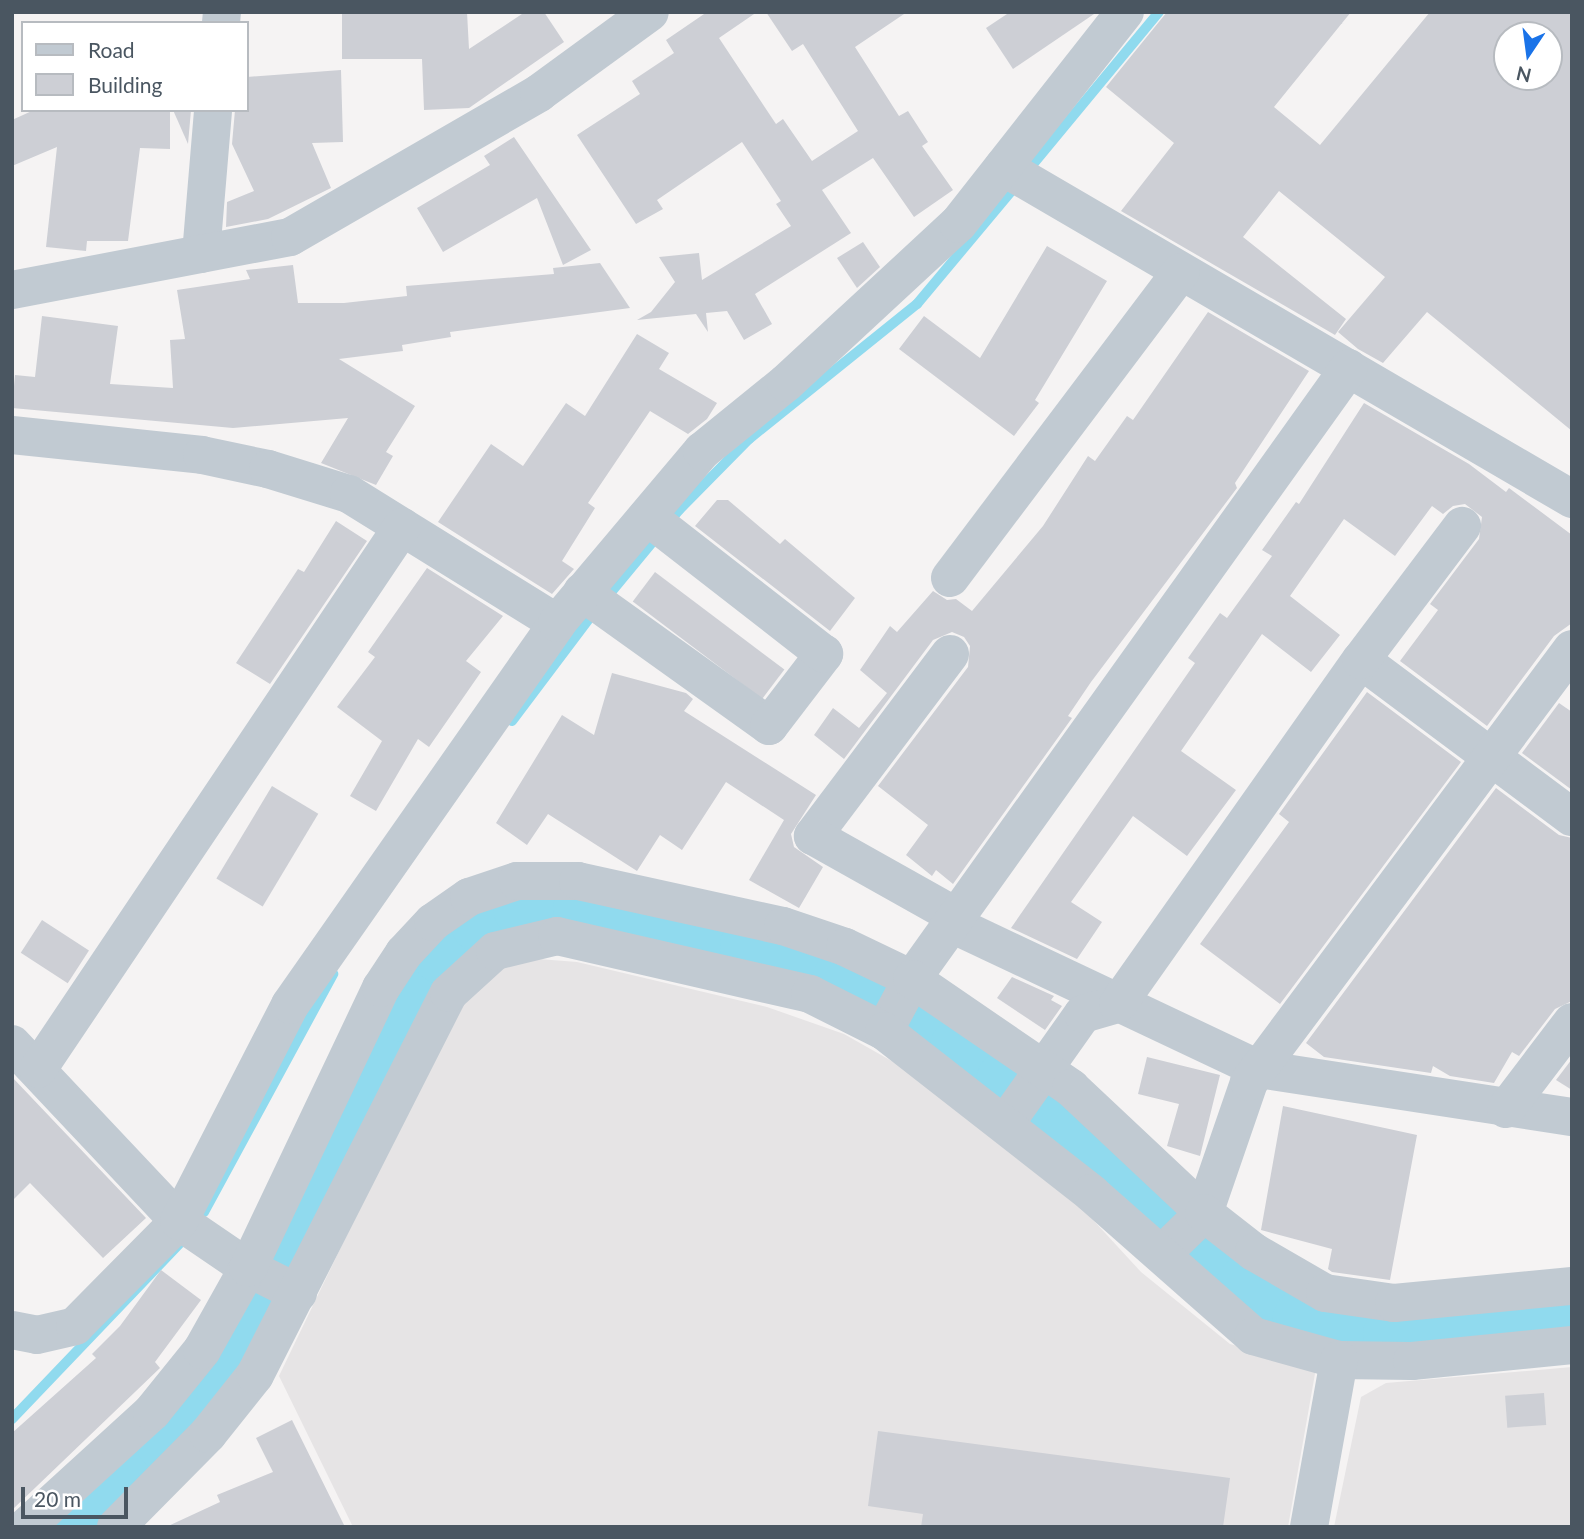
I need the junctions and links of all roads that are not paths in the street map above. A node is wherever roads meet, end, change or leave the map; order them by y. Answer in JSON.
{"nodes":[{"id":1,"x":650,"y":12,"type":"edge"},
{"id":2,"x":1125,"y":12,"type":"edge"},
{"id":3,"x":617,"y":23,"type":"edge"},
{"id":4,"x":213,"y":112,"type":"edge"},
{"id":5,"x":1003,"y":167,"type":"junction"},
{"id":6,"x":201,"y":254,"type":"junction"},
{"id":7,"x":1181,"y":272,"type":"junction"},
{"id":8,"x":12,"y":290,"type":"edge"},
{"id":9,"x":1349,"y":368,"type":"junction"},
{"id":10,"x":12,"y":435,"type":"edge"},
{"id":11,"x":1572,"y":499,"type":"edge"},
{"id":12,"x":658,"y":525,"type":"junction"},
{"id":13,"x":1462,"y":526,"type":"dead end"},
{"id":14,"x":402,"y":527,"type":"junction"},
{"id":15,"x":950,"y":578,"type":"dead end"},
{"id":16,"x":582,"y":592,"type":"junction"},
{"id":17,"x":557,"y":623,"type":"junction"},
{"id":18,"x":1572,"y":649,"type":"edge"},
{"id":19,"x":950,"y":654,"type":"dead end"},
{"id":20,"x":1361,"y":660,"type":"junction"},
{"id":21,"x":1493,"y":755,"type":"junction"},
{"id":22,"x":1572,"y":817,"type":"edge"},
{"id":23,"x":957,"y":922,"type":"junction"},
{"id":24,"x":1118,"y":1004,"type":"junction"},
{"id":25,"x":897,"y":1006,"type":"junction"},
{"id":26,"x":1572,"y":1022,"type":"edge"},
{"id":27,"x":25,"y":1056,"type":"edge"},
{"id":28,"x":1258,"y":1069,"type":"junction"},
{"id":29,"x":1025,"y":1096,"type":"junction"},
{"id":30,"x":1506,"y":1109,"type":"junction"},
{"id":31,"x":1572,"y":1116,"type":"edge"},
{"id":32,"x":188,"y":1227,"type":"junction"},
{"id":33,"x":1182,"y":1235,"type":"junction"},
{"id":34,"x":272,"y":1280,"type":"junction"},
{"id":35,"x":1572,"y":1286,"type":"edge"},
{"id":36,"x":12,"y":1330,"type":"edge"},
{"id":37,"x":1572,"y":1345,"type":"edge"},
{"id":38,"x":1339,"y":1360,"type":"junction"},
{"id":39,"x":127,"y":1522,"type":"edge"},
{"id":40,"x":26,"y":1527,"type":"edge"},
{"id":41,"x":1309,"y":1527,"type":"edge"}],
"edges":[{"from":1,"to":3,"type":"street"},
{"from":2,"to":5,"type":"street"},
{"from":3,"to":6,"type":"street"},
{"from":4,"to":6,"type":"street"},
{"from":5,"to":7,"type":"street"},
{"from":5,"to":12,"type":"street"},
{"from":6,"to":8,"type":"street"},
{"from":7,"to":9,"type":"street"},
{"from":7,"to":15,"type":"street"},
{"from":9,"to":11,"type":"street"},
{"from":9,"to":23,"type":"street"},
{"from":10,"to":14,"type":"street"},
{"from":12,"to":16,"type":"street"},
{"from":12,"to":16,"type":"street"},
{"from":13,"to":20,"type":"street"},
{"from":14,"to":17,"type":"street"},
{"from":14,"to":27,"type":"street"},
{"from":16,"to":17,"type":"street"},
{"from":17,"to":32,"type":"street"},
{"from":18,"to":21,"type":"street"},
{"from":19,"to":23,"type":"street"},
{"from":20,"to":21,"type":"street"},
{"from":20,"to":24,"type":"street"},
{"from":21,"to":22,"type":"street"},
{"from":21,"to":28,"type":"street"},
{"from":23,"to":24,"type":"street"},
{"from":23,"to":25,"type":"street"},
{"from":24,"to":28,"type":"street"},
{"from":24,"to":29,"type":"street"},
{"from":25,"to":29,"type":"street"},
{"from":25,"to":29,"type":"street"},
{"from":25,"to":34,"type":"street"},
{"from":25,"to":34,"type":"street"},
{"from":26,"to":30,"type":"street"},
{"from":27,"to":32,"type":"street"},
{"from":28,"to":30,"type":"street"},
{"from":28,"to":33,"type":"street"},
{"from":29,"to":33,"type":"street"},
{"from":29,"to":33,"type":"street"},
{"from":30,"to":31,"type":"street"},
{"from":32,"to":34,"type":"street"},
{"from":32,"to":36,"type":"street"},
{"from":33,"to":35,"type":"street"},
{"from":33,"to":38,"type":"street"},
{"from":34,"to":39,"type":"street"},
{"from":34,"to":40,"type":"street"},
{"from":37,"to":38,"type":"street"},
{"from":38,"to":41,"type":"street"}]}
